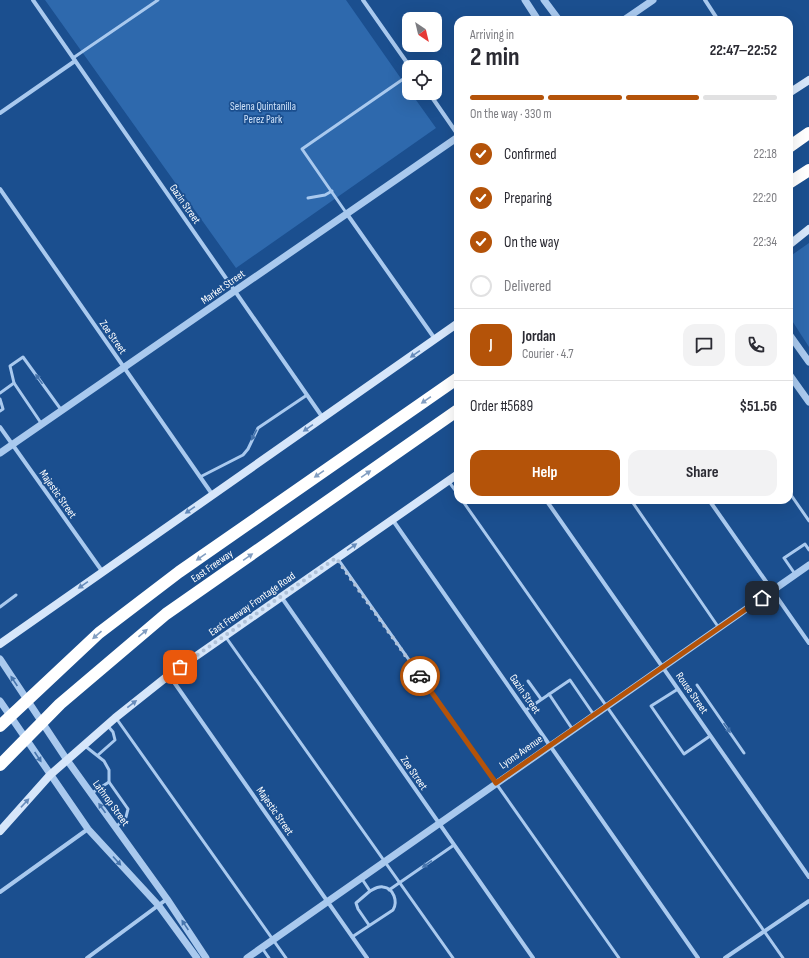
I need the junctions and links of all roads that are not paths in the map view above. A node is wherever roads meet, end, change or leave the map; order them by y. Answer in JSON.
{"nodes":[{"id":1,"x":32,"y":0,"type":"edge"},
{"id":2,"x":158,"y":0,"type":"edge"},
{"id":3,"x":363,"y":0,"type":"edge"},
{"id":4,"x":525,"y":0,"type":"edge"},
{"id":5,"x":544,"y":0,"type":"edge"},
{"id":6,"x":652,"y":0,"type":"edge"},
{"id":7,"x":705,"y":0,"type":"edge"},
{"id":8,"x":535,"y":16,"type":"edge"},
{"id":9,"x":556,"y":16,"type":"edge"},
{"id":10,"x":635,"y":16,"type":"edge"},
{"id":11,"x":715,"y":16,"type":"edge"},
{"id":12,"x":74,"y":60,"type":"junction"},
{"id":13,"x":405,"y":60,"type":"edge"},
{"id":14,"x":402,"y":80,"type":"edge"},
{"id":15,"x":809,"y":80,"type":"edge"},
{"id":16,"x":793,"y":90,"type":"edge"},
{"id":17,"x":434,"y":100,"type":"edge"},
{"id":18,"x":0,"y":113,"type":"edge"},
{"id":19,"x":454,"y":130,"type":"edge"},
{"id":20,"x":809,"y":133,"type":"edge"},
{"id":21,"x":454,"y":139,"type":"edge"},
{"id":22,"x":793,"y":144,"type":"edge"},
{"id":23,"x":809,"y":170,"type":"edge"},
{"id":24,"x":793,"y":180,"type":"edge"},
{"id":25,"x":0,"y":189,"type":"edge"},
{"id":26,"x":332,"y":191,"type":"junction"},
{"id":27,"x":308,"y":198,"type":"dead end"},
{"id":28,"x":348,"y":214,"type":"junction"},
{"id":29,"x":809,"y":229,"type":"edge"},
{"id":30,"x":793,"y":242,"type":"edge"},
{"id":31,"x":235,"y":292,"type":"junction"},
{"id":32,"x":454,"y":326,"type":"edge"},
{"id":33,"x":436,"y":339,"type":"junction"},
{"id":34,"x":793,"y":340,"type":"edge"},
{"id":35,"x":809,"y":362,"type":"edge"},
{"id":36,"x":124,"y":368,"type":"junction"},
{"id":37,"x":793,"y":378,"type":"edge"},
{"id":38,"x":454,"y":381,"type":"edge"},
{"id":39,"x":14,"y":383,"type":"junction"},
{"id":40,"x":806,"y":392,"type":"edge"},
{"id":41,"x":0,"y":394,"type":"edge"},
{"id":42,"x":307,"y":395,"type":"junction"},
{"id":43,"x":0,"y":399,"type":"edge"},
{"id":44,"x":809,"y":402,"type":"edge"},
{"id":45,"x":0,"y":411,"type":"edge"},
{"id":46,"x":62,"y":411,"type":"junction"},
{"id":47,"x":454,"y":413,"type":"edge"},
{"id":48,"x":323,"y":418,"type":"junction"},
{"id":49,"x":42,"y":424,"type":"junction"},
{"id":50,"x":0,"y":427,"type":"edge"},
{"id":51,"x":13,"y":445,"type":"junction"},
{"id":52,"x":0,"y":453,"type":"edge"},
{"id":53,"x":200,"y":477,"type":"junction"},
{"id":54,"x":454,"y":477,"type":"edge"},
{"id":55,"x":448,"y":481,"type":"junction"},
{"id":56,"x":454,"y":489,"type":"edge"},
{"id":57,"x":212,"y":494,"type":"junction"},
{"id":58,"x":793,"y":498,"type":"edge"},
{"id":59,"x":465,"y":504,"type":"edge"},
{"id":60,"x":549,"y":504,"type":"edge"},
{"id":61,"x":634,"y":504,"type":"edge"},
{"id":62,"x":712,"y":504,"type":"edge"},
{"id":63,"x":392,"y":519,"type":"junction"},
{"id":64,"x":809,"y":521,"type":"edge"},
{"id":65,"x":809,"y":550,"type":"edge"},
{"id":66,"x":336,"y":558,"type":"junction"},
{"id":67,"x":809,"y":565,"type":"edge"},
{"id":68,"x":102,"y":572,"type":"junction"},
{"id":69,"x":795,"y":575,"type":"junction"},
{"id":70,"x":772,"y":590,"type":"junction"},
{"id":71,"x":16,"y":595,"type":"dead end"},
{"id":72,"x":282,"y":598,"type":"junction"},
{"id":73,"x":0,"y":607,"type":"edge"},
{"id":74,"x":719,"y":628,"type":"junction"},
{"id":75,"x":225,"y":636,"type":"junction"},
{"id":76,"x":809,"y":643,"type":"edge"},
{"id":77,"x":0,"y":644,"type":"edge"},
{"id":78,"x":0,"y":659,"type":"edge"},
{"id":79,"x":662,"y":667,"type":"junction"},
{"id":80,"x":169,"y":675,"type":"junction"},
{"id":81,"x":528,"y":681,"type":"dead end"},
{"id":82,"x":697,"y":684,"type":"dead end"},
{"id":83,"x":678,"y":689,"type":"junction"},
{"id":84,"x":549,"y":694,"type":"junction"},
{"id":85,"x":541,"y":699,"type":"junction"},
{"id":86,"x":0,"y":701,"type":"edge"},
{"id":87,"x":607,"y":706,"type":"junction"},
{"id":88,"x":526,"y":710,"type":"junction"},
{"id":89,"x":594,"y":715,"type":"junction"},
{"id":90,"x":115,"y":718,"type":"junction"},
{"id":91,"x":107,"y":725,"type":"junction"},
{"id":92,"x":0,"y":726,"type":"edge"},
{"id":93,"x":573,"y":730,"type":"junction"},
{"id":94,"x":710,"y":736,"type":"junction"},
{"id":95,"x":84,"y":745,"type":"junction"},
{"id":96,"x":550,"y":746,"type":"junction"},
{"id":97,"x":744,"y":753,"type":"dead end"},
{"id":98,"x":98,"y":755,"type":"junction"},
{"id":99,"x":67,"y":760,"type":"junction"},
{"id":100,"x":0,"y":765,"type":"edge"},
{"id":101,"x":50,"y":776,"type":"junction"},
{"id":102,"x":109,"y":782,"type":"junction"},
{"id":103,"x":496,"y":783,"type":"junction"},
{"id":104,"x":92,"y":794,"type":"junction"},
{"id":105,"x":439,"y":824,"type":"junction"},
{"id":106,"x":116,"y":828,"type":"junction"},
{"id":107,"x":88,"y":829,"type":"junction"},
{"id":108,"x":0,"y":831,"type":"edge"},
{"id":109,"x":454,"y":845,"type":"junction"},
{"id":110,"x":384,"y":861,"type":"junction"},
{"id":111,"x":809,"y":877,"type":"edge"},
{"id":112,"x":361,"y":878,"type":"junction"},
{"id":113,"x":399,"y":883,"type":"junction"},
{"id":114,"x":389,"y":890,"type":"junction"},
{"id":115,"x":370,"y":891,"type":"junction"},
{"id":116,"x":0,"y":892,"type":"edge"},
{"id":117,"x":167,"y":899,"type":"junction"},
{"id":118,"x":327,"y":901,"type":"junction"},
{"id":119,"x":809,"y":901,"type":"edge"},
{"id":120,"x":158,"y":906,"type":"junction"},
{"id":121,"x":369,"y":925,"type":"junction"},
{"id":122,"x":764,"y":931,"type":"junction"},
{"id":123,"x":352,"y":937,"type":"junction"},
{"id":124,"x":272,"y":940,"type":"junction"},
{"id":125,"x":262,"y":948,"type":"junction"},
{"id":126,"x":87,"y":958,"type":"edge"},
{"id":127,"x":197,"y":958,"type":"edge"},
{"id":128,"x":206,"y":958,"type":"edge"},
{"id":129,"x":247,"y":958,"type":"edge"},
{"id":130,"x":269,"y":958,"type":"edge"},
{"id":131,"x":286,"y":958,"type":"edge"},
{"id":132,"x":367,"y":958,"type":"edge"},
{"id":133,"x":453,"y":958,"type":"edge"},
{"id":134,"x":533,"y":958,"type":"edge"},
{"id":135,"x":619,"y":958,"type":"edge"},
{"id":136,"x":698,"y":958,"type":"edge"},
{"id":137,"x":725,"y":958,"type":"edge"},
{"id":138,"x":783,"y":958,"type":"edge"}],
"edges":[{"from":1,"to":12,"type":"street","name":"Gazin Street"},
{"from":2,"to":12,"type":"lane"},
{"from":3,"to":13,"type":"street"},
{"from":4,"to":8,"type":"street"},
{"from":5,"to":9,"type":"street"},
{"from":6,"to":10,"type":"street"},
{"from":7,"to":11,"type":"street"},
{"from":12,"to":18,"type":"street"},
{"from":12,"to":31,"type":"street","name":"Gazin Street"},
{"from":14,"to":26,"type":"lane"},
{"from":15,"to":16,"type":"main road"},
{"from":17,"to":19,"type":"street"},
{"from":20,"to":22,"type":"highway"},
{"from":21,"to":28,"type":"street","name":"Market Street"},
{"from":23,"to":24,"type":"highway"},
{"from":25,"to":36,"type":"street","name":"Zoe Street"},
{"from":26,"to":27,"type":"lane"},
{"from":26,"to":28,"type":"lane"},
{"from":28,"to":31,"type":"street","name":"Market Street"},
{"from":28,"to":33,"type":"street"},
{"from":29,"to":30,"type":"main road"},
{"from":31,"to":36,"type":"street","name":"Market Street"},
{"from":31,"to":42,"type":"street","name":"Gazin Street"},
{"from":32,"to":33,"type":"main road"},
{"from":33,"to":48,"type":"main road","one_way":true},
{"from":34,"to":35,"type":"street"},
{"from":36,"to":46,"type":"street","name":"Market Street"},
{"from":36,"to":53,"type":"street","name":"Zoe Street"},
{"from":37,"to":40,"type":"street"},
{"from":38,"to":92,"type":"highway","name":"East Freeway","one_way":true},
{"from":39,"to":41,"type":"lane"},
{"from":46,"to":39,"type":"lane","one_way":true},
{"from":39,"to":49,"type":"lane"},
{"from":40,"to":44,"type":"street"},
{"from":42,"to":48,"type":"street","name":"Gazin Street"},
{"from":42,"to":53,"type":"lane","one_way":true},
{"from":43,"to":45,"type":"lane"},
{"from":46,"to":49,"type":"street","name":"Market Street"},
{"from":100,"to":47,"type":"highway","name":"East Freeway","one_way":true},
{"from":48,"to":57,"type":"main road","one_way":true},
{"from":49,"to":51,"type":"street","name":"Market Street"},
{"from":50,"to":51,"type":"street","name":"Majestic Street"},
{"from":51,"to":52,"type":"street","name":"Market Street"},
{"from":51,"to":68,"type":"street","name":"Majestic Street"},
{"from":53,"to":57,"type":"street","name":"Zoe Street"},
{"from":54,"to":55,"type":"main road","name":"East Freeway Frontage Road"},
{"from":55,"to":56,"type":"lane"},
{"from":55,"to":63,"type":"main road","name":"East Freeway Frontage Road"},
{"from":57,"to":68,"type":"main road","one_way":true},
{"from":58,"to":64,"type":"lane"},
{"from":59,"to":87,"type":"lane"},
{"from":60,"to":79,"type":"street","name":"Rouse Street"},
{"from":61,"to":74,"type":"lane"},
{"from":62,"to":70,"type":"street"},
{"from":66,"to":63,"type":"main road","name":"East Freeway Frontage Road","one_way":true},
{"from":63,"to":88,"type":"street","name":"Gazin Street"},
{"from":65,"to":69,"type":"lane"},
{"from":66,"to":72,"type":"main road","name":"East Freeway Frontage Road"},
{"from":66,"to":103,"type":"lane"},
{"from":67,"to":69,"type":"street","name":"Lyons Avenue"},
{"from":68,"to":77,"type":"main road","one_way":true},
{"from":69,"to":70,"type":"street","name":"Lyons Avenue"},
{"from":70,"to":74,"type":"street","name":"Lyons Avenue"},
{"from":70,"to":76,"type":"street"},
{"from":71,"to":73,"type":"lane"},
{"from":72,"to":75,"type":"main road","name":"East Freeway Frontage Road"},
{"from":72,"to":105,"type":"street","name":"Zoe Street"},
{"from":74,"to":79,"type":"street","name":"Lyons Avenue"},
{"from":75,"to":80,"type":"main road","name":"East Freeway Frontage Road"},
{"from":75,"to":110,"type":"lane"},
{"from":99,"to":78,"type":"street","name":"Lathrop Street","one_way":true},
{"from":79,"to":83,"type":"street","name":"Rouse Street"},
{"from":79,"to":87,"type":"street","name":"Lyons Avenue"},
{"from":90,"to":80,"type":"main road","name":"East Freeway Frontage Road","one_way":true},
{"from":80,"to":118,"type":"street","name":"Majestic Street"},
{"from":81,"to":85,"type":"lane"},
{"from":82,"to":97,"type":"lane","one_way":true},
{"from":83,"to":94,"type":"street","name":"Rouse Street"},
{"from":83,"to":94,"type":"lane"},
{"from":84,"to":85,"type":"lane"},
{"from":84,"to":89,"type":"lane"},
{"from":84,"to":93,"type":"lane"},
{"from":85,"to":88,"type":"lane"},
{"from":86,"to":101,"type":"street","one_way":true},
{"from":87,"to":89,"type":"street","name":"Lyons Avenue"},
{"from":87,"to":122,"type":"lane"},
{"from":88,"to":96,"type":"street","name":"Gazin Street"},
{"from":89,"to":93,"type":"street","name":"Lyons Avenue"},
{"from":90,"to":91,"type":"main road","name":"East Freeway Frontage Road"},
{"from":90,"to":124,"type":"lane"},
{"from":91,"to":95,"type":"main road","name":"East Freeway Frontage Road"},
{"from":91,"to":98,"type":"lane"},
{"from":93,"to":96,"type":"street","name":"Lyons Avenue"},
{"from":94,"to":111,"type":"street","name":"Rouse Street"},
{"from":95,"to":98,"type":"lane"},
{"from":95,"to":99,"type":"main road","name":"East Freeway Frontage Road"},
{"from":96,"to":103,"type":"street","name":"Lyons Avenue"},
{"from":96,"to":136,"type":"street","name":"Gazin Street"},
{"from":98,"to":102,"type":"lane"},
{"from":99,"to":101,"type":"main road","name":"East Freeway Frontage Road"},
{"from":99,"to":104,"type":"street","name":"Lathrop Street"},
{"from":101,"to":107,"type":"street"},
{"from":108,"to":101,"type":"main road","name":"East Freeway Frontage Road","one_way":true},
{"from":102,"to":104,"type":"lane"},
{"from":102,"to":106,"type":"lane"},
{"from":103,"to":105,"type":"street","name":"Lyons Avenue"},
{"from":103,"to":135,"type":"lane"},
{"from":106,"to":104,"type":"street","name":"Lathrop Street","one_way":true},
{"from":105,"to":109,"type":"street","name":"Zoe Street"},
{"from":105,"to":110,"type":"street","name":"Lyons Avenue"},
{"from":106,"to":117,"type":"street","name":"Lathrop Street"},
{"from":107,"to":116,"type":"street"},
{"from":107,"to":120,"type":"street","one_way":true},
{"from":109,"to":113,"type":"lane","one_way":true},
{"from":109,"to":134,"type":"street","name":"Zoe Street"},
{"from":110,"to":112,"type":"street","name":"Lyons Avenue"},
{"from":110,"to":113,"type":"lane"},
{"from":112,"to":115,"type":"lane"},
{"from":112,"to":118,"type":"street","name":"Lyons Avenue"},
{"from":113,"to":114,"type":"lane"},
{"from":113,"to":133,"type":"lane"},
{"from":114,"to":115,"type":"lane"},
{"from":114,"to":121,"type":"lane"},
{"from":115,"to":121,"type":"lane"},
{"from":117,"to":120,"type":"street"},
{"from":128,"to":117,"type":"street","name":"Lathrop Street","one_way":true},
{"from":118,"to":123,"type":"street","name":"Majestic Street"},
{"from":118,"to":124,"type":"street","name":"Lyons Avenue"},
{"from":119,"to":122,"type":"street"},
{"from":120,"to":126,"type":"street"},
{"from":120,"to":127,"type":"street"},
{"from":121,"to":123,"type":"lane"},
{"from":122,"to":137,"type":"street"},
{"from":122,"to":138,"type":"lane"},
{"from":123,"to":132,"type":"street","name":"Majestic Street"},
{"from":124,"to":125,"type":"street","name":"Lyons Avenue"},
{"from":124,"to":131,"type":"lane"},
{"from":125,"to":129,"type":"street","name":"Lyons Avenue"},
{"from":125,"to":130,"type":"lane"}]}
